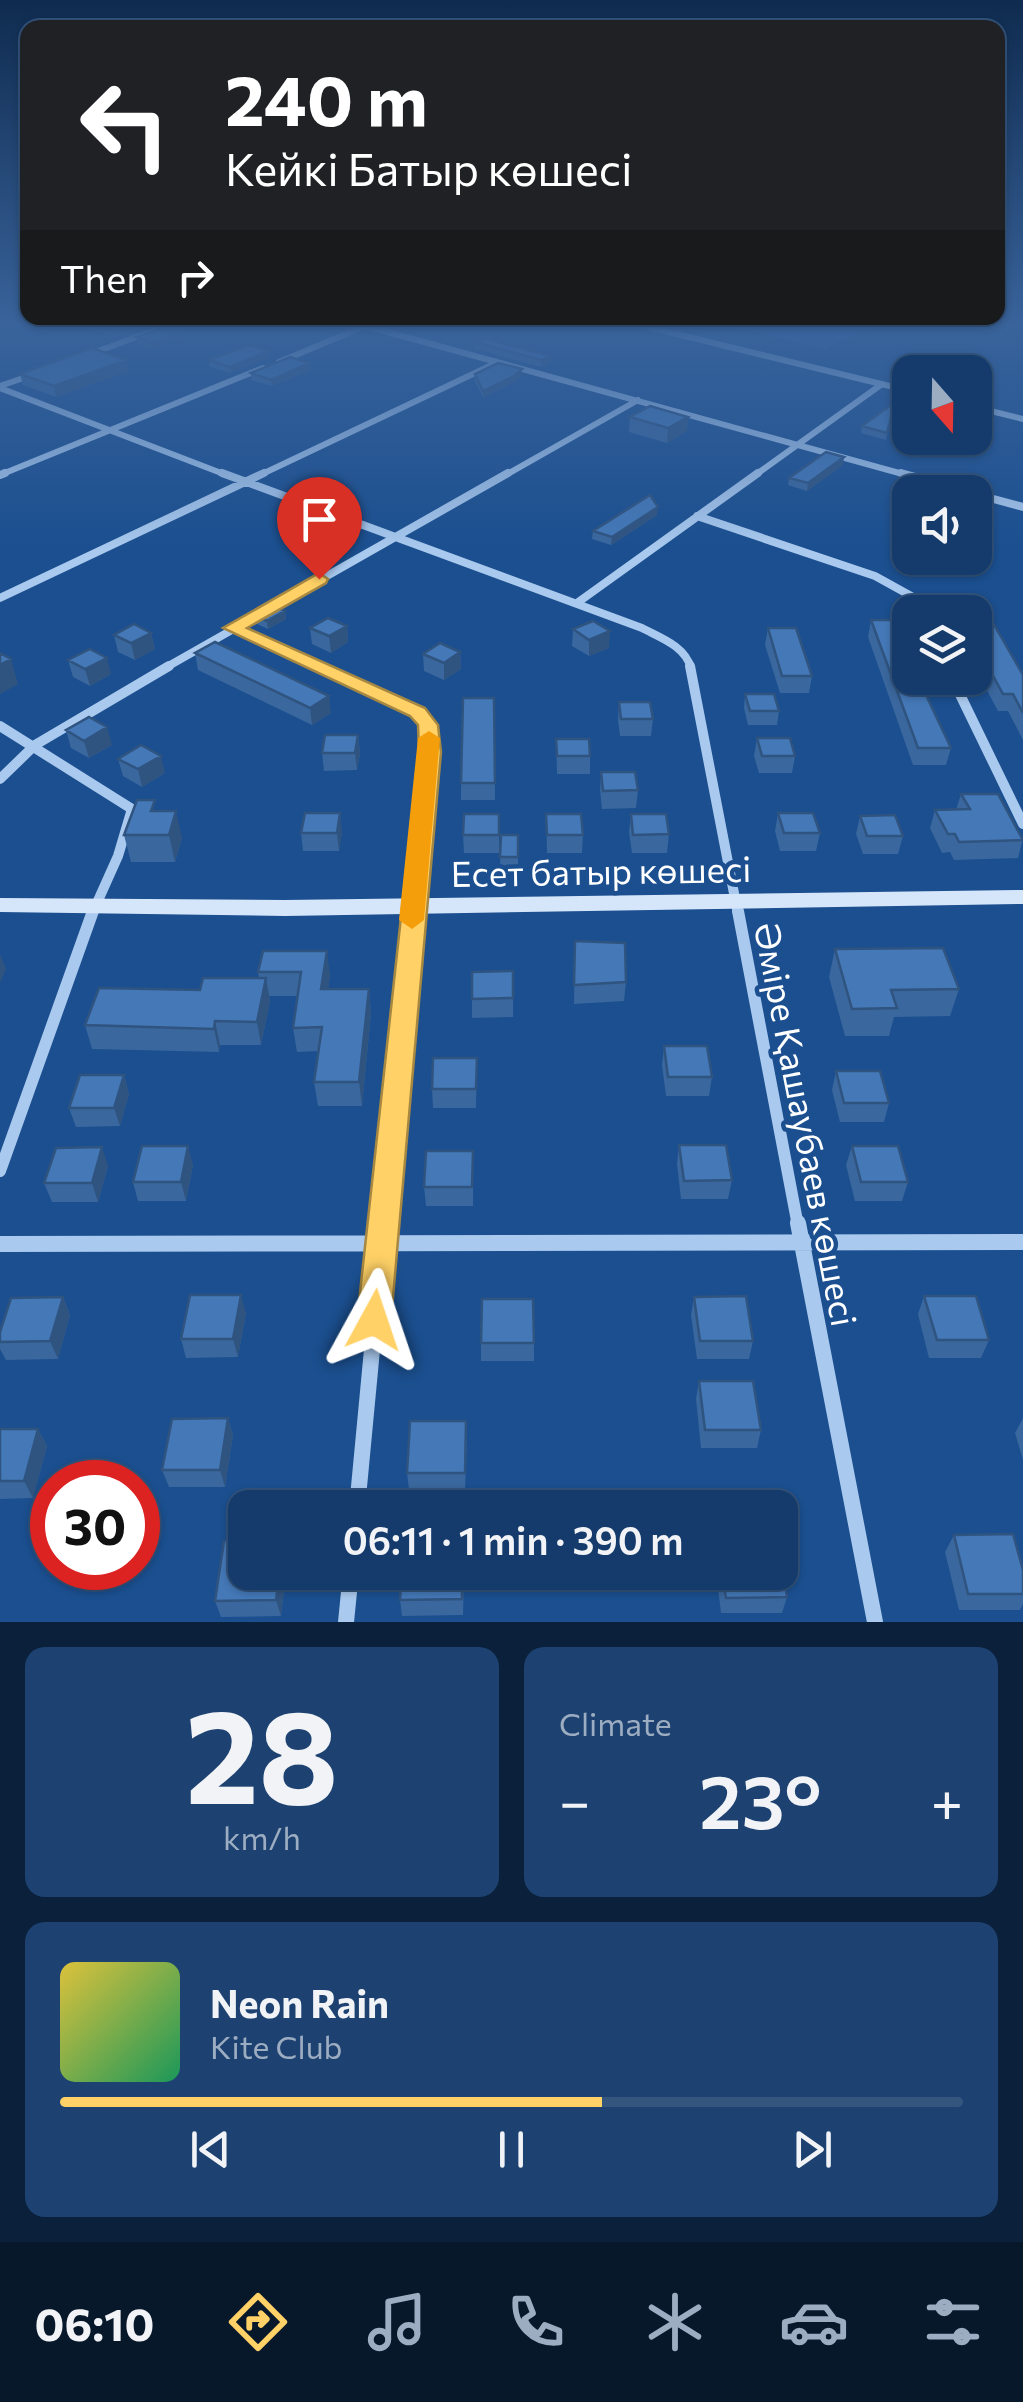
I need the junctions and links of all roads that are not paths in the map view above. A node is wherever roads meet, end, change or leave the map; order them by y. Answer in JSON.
{"nodes":[{"id":1,"x":32,"y":399,"type":"edge"},
{"id":2,"x":188,"y":399,"type":"edge"},
{"id":3,"x":420,"y":399,"type":"edge"},
{"id":4,"x":633,"y":399,"type":"edge"},
{"id":5,"x":862,"y":399,"type":"edge"},
{"id":6,"x":638,"y":400,"type":"junction"},
{"id":7,"x":992,"y":411,"type":"edge"},
{"id":8,"x":1023,"y":419,"type":"edge"},
{"id":9,"x":114,"y":429,"type":"junction"},
{"id":10,"x":799,"y":445,"type":"junction"},
{"id":11,"x":0,"y":475,"type":"edge"},
{"id":12,"x":908,"y":475,"type":"edge"},
{"id":13,"x":246,"y":482,"type":"junction"},
{"id":14,"x":992,"y":498,"type":"edge"},
{"id":15,"x":1023,"y":507,"type":"edge"},
{"id":16,"x":697,"y":516,"type":"junction"},
{"id":17,"x":392,"y":538,"type":"junction"},
{"id":18,"x":908,"y":595,"type":"edge"},
{"id":19,"x":0,"y":598,"type":"edge"},
{"id":20,"x":577,"y":603,"type":"junction"},
{"id":21,"x":232,"y":628,"type":"junction"},
{"id":22,"x":960,"y":695,"type":"edge"},
{"id":23,"x":0,"y":726,"type":"edge"},
{"id":24,"x":35,"y":745,"type":"junction"},
{"id":25,"x":0,"y":779,"type":"edge"},
{"id":26,"x":1023,"y":824,"type":"edge"},
{"id":27,"x":1023,"y":897,"type":"edge"},
{"id":28,"x":736,"y":901,"type":"junction"},
{"id":29,"x":0,"y":905,"type":"edge"},
{"id":30,"x":413,"y":905,"type":"junction"},
{"id":31,"x":95,"y":906,"type":"junction"},
{"id":32,"x":0,"y":1171,"type":"edge"},
{"id":33,"x":803,"y":1242,"type":"junction"},
{"id":34,"x":1023,"y":1242,"type":"edge"},
{"id":35,"x":0,"y":1244,"type":"edge"},
{"id":36,"x":381,"y":1246,"type":"junction"},
{"id":37,"x":359,"y":1490,"type":"edge"},
{"id":38,"x":349,"y":1590,"type":"edge"},
{"id":39,"x":346,"y":1622,"type":"edge"},
{"id":40,"x":874,"y":1622,"type":"edge"}],
"edges":[{"from":1,"to":9,"type":"street","name":"Әміре Қашаубаев көшесі"},
{"from":2,"to":9,"type":"street"},
{"from":3,"to":13,"type":"street"},
{"from":4,"to":6,"type":"street"},
{"from":5,"to":10,"type":"street"},
{"from":6,"to":10,"type":"street"},
{"from":6,"to":17,"type":"street"},
{"from":7,"to":8,"type":"street"},
{"from":9,"to":11,"type":"street"},
{"from":9,"to":13,"type":"street","name":"Әміре Қашаубаев көшесі"},
{"from":10,"to":12,"type":"street"},
{"from":10,"to":16,"type":"street"},
{"from":13,"to":17,"type":"street","name":"Әміре Қашаубаев көшесі"},
{"from":13,"to":19,"type":"street"},
{"from":14,"to":15,"type":"street"},
{"from":16,"to":18,"type":"street"},
{"from":16,"to":20,"type":"street"},
{"from":17,"to":20,"type":"street","name":"Әміре Қашаубаев көшесі"},
{"from":17,"to":21,"type":"street"},
{"from":20,"to":28,"type":"street","name":"Әміре Қашаубаев көшесі"},
{"from":21,"to":24,"type":"street"},
{"from":21,"to":30,"type":"street"},
{"from":22,"to":26,"type":"street"},
{"from":23,"to":24,"type":"street"},
{"from":24,"to":25,"type":"street"},
{"from":24,"to":31,"type":"street"},
{"from":27,"to":28,"type":"street","name":"Есет батыр көшесі"},
{"from":28,"to":30,"type":"street","name":"Есет батыр көшесі"},
{"from":28,"to":33,"type":"street","name":"Әміре Қашаубаев көшесі"},
{"from":29,"to":31,"type":"street","name":"Есет батыр көшесі"},
{"from":30,"to":31,"type":"street","name":"Есет батыр көшесі"},
{"from":30,"to":36,"type":"street"},
{"from":31,"to":32,"type":"street"},
{"from":33,"to":34,"type":"street"},
{"from":33,"to":36,"type":"street"},
{"from":33,"to":40,"type":"street","name":"Әміре Қашаубаев көшесі"},
{"from":35,"to":36,"type":"street"},
{"from":36,"to":37,"type":"street"},
{"from":38,"to":39,"type":"street"}]}
